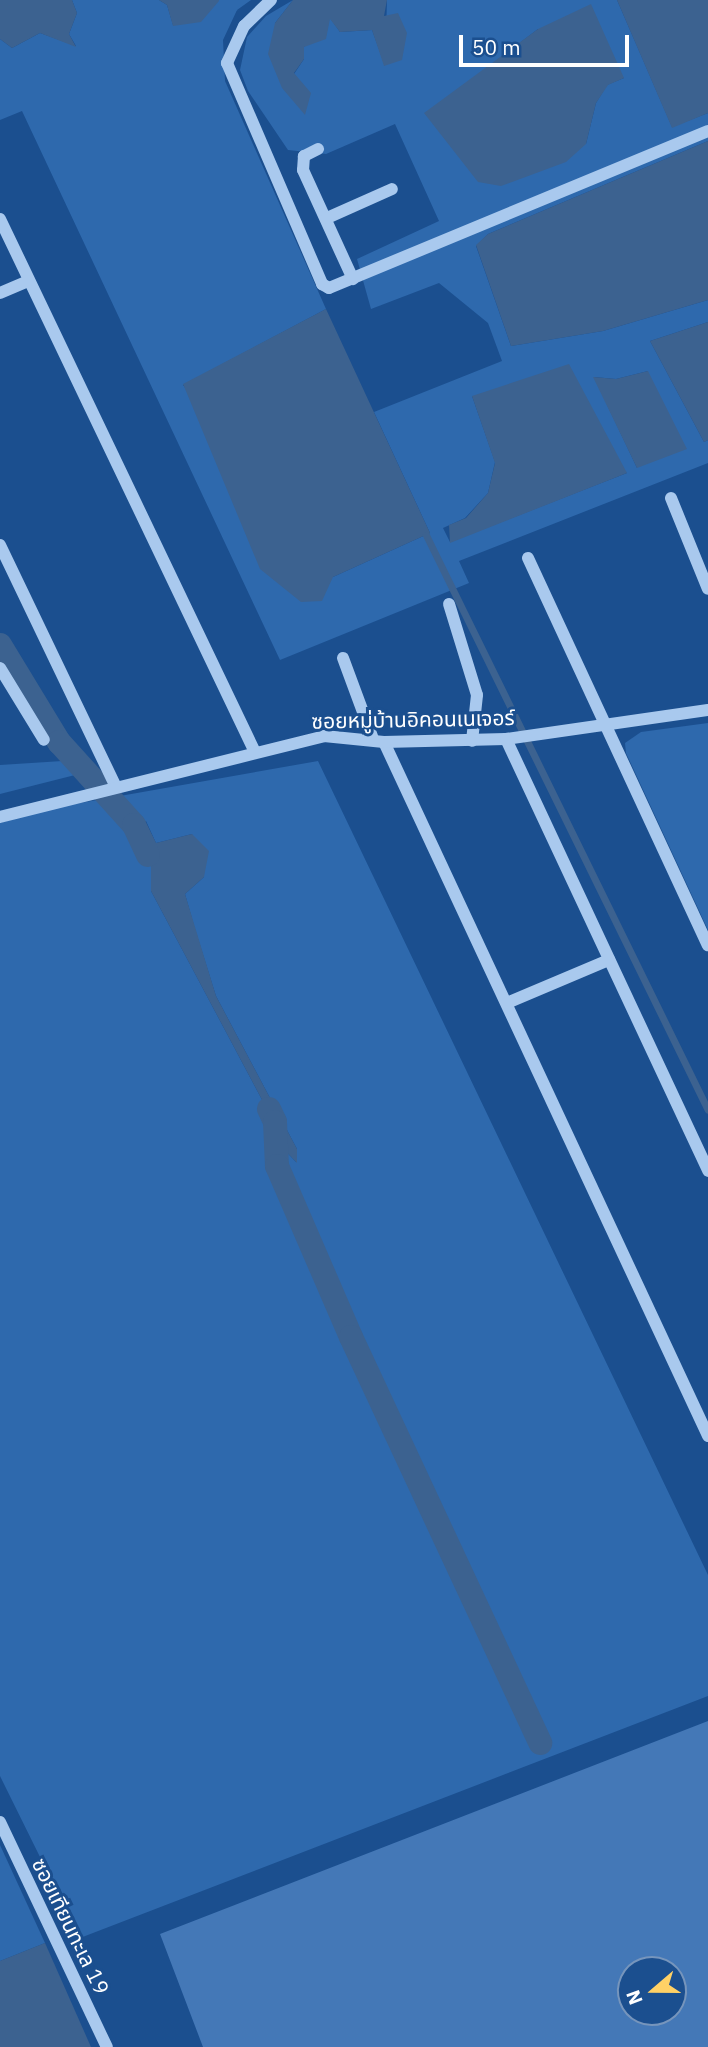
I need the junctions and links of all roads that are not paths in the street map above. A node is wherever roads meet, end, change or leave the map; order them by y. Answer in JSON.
{"nodes":[{"id":1,"x":271,"y":0,"type":"edge"},
{"id":2,"x":708,"y":131,"type":"edge"},
{"id":3,"x":318,"y":149,"type":"dead end"},
{"id":4,"x":392,"y":189,"type":"dead end"},
{"id":5,"x":327,"y":218,"type":"junction"},
{"id":6,"x":0,"y":219,"type":"edge"},
{"id":7,"x":353,"y":279,"type":"junction"},
{"id":8,"x":28,"y":281,"type":"junction"},
{"id":9,"x":0,"y":292,"type":"edge"},
{"id":10,"x":671,"y":498,"type":"dead end"},
{"id":11,"x":0,"y":545,"type":"edge"},
{"id":12,"x":528,"y":558,"type":"dead end"},
{"id":13,"x":708,"y":589,"type":"edge"},
{"id":14,"x":449,"y":604,"type":"dead end"},
{"id":15,"x":343,"y":658,"type":"dead end"},
{"id":16,"x":0,"y":668,"type":"edge"},
{"id":17,"x":708,"y":710,"type":"edge"},
{"id":18,"x":607,"y":725,"type":"junction"},
{"id":19,"x":512,"y":738,"type":"junction"},
{"id":20,"x":44,"y":740,"type":"dead end"},
{"id":21,"x":378,"y":741,"type":"junction"},
{"id":22,"x":472,"y":741,"type":"junction"},
{"id":23,"x":254,"y":750,"type":"junction"},
{"id":24,"x":116,"y":785,"type":"junction"},
{"id":25,"x":0,"y":817,"type":"edge"},
{"id":26,"x":708,"y":945,"type":"edge"},
{"id":27,"x":609,"y":960,"type":"junction"},
{"id":28,"x":507,"y":1003,"type":"junction"},
{"id":29,"x":708,"y":1171,"type":"edge"},
{"id":30,"x":708,"y":1436,"type":"edge"},
{"id":31,"x":0,"y":1822,"type":"edge"},
{"id":32,"x":107,"y":2047,"type":"edge"}],
"edges":[{"from":1,"to":7,"type":"street"},
{"from":2,"to":7,"type":"street"},
{"from":3,"to":5,"type":"street"},
{"from":4,"to":5,"type":"street"},
{"from":5,"to":7,"type":"street"},
{"from":6,"to":8,"type":"street"},
{"from":8,"to":9,"type":"street"},
{"from":8,"to":23,"type":"street"},
{"from":10,"to":13,"type":"street"},
{"from":11,"to":24,"type":"street"},
{"from":12,"to":18,"type":"street"},
{"from":14,"to":22,"type":"street"},
{"from":15,"to":21,"type":"street"},
{"from":16,"to":20,"type":"street"},
{"from":17,"to":18,"type":"street","name":"ซอยหมู่บ้านอิคอนเนเจอร์"},
{"from":18,"to":19,"type":"street","name":"ซอยหมู่บ้านอิคอนเนเจอร์"},
{"from":18,"to":26,"type":"street"},
{"from":19,"to":22,"type":"street","name":"ซอยหมู่บ้านอิคอนเนเจอร์"},
{"from":19,"to":27,"type":"street"},
{"from":21,"to":22,"type":"street","name":"ซอยหมู่บ้านอิคอนเนเจอร์"},
{"from":21,"to":23,"type":"street","name":"ซอยหมู่บ้านอิคอนเนเจอร์"},
{"from":21,"to":28,"type":"street"},
{"from":23,"to":24,"type":"street","name":"ซอยหมู่บ้านอิคอนเนเจอร์"},
{"from":24,"to":25,"type":"street","name":"ซอยหมู่บ้านอิคอนเนเจอร์"},
{"from":27,"to":28,"type":"street"},
{"from":27,"to":29,"type":"street"},
{"from":28,"to":30,"type":"street"},
{"from":31,"to":32,"type":"street","name":"ซอยเทียนทะเล 19"}]}
